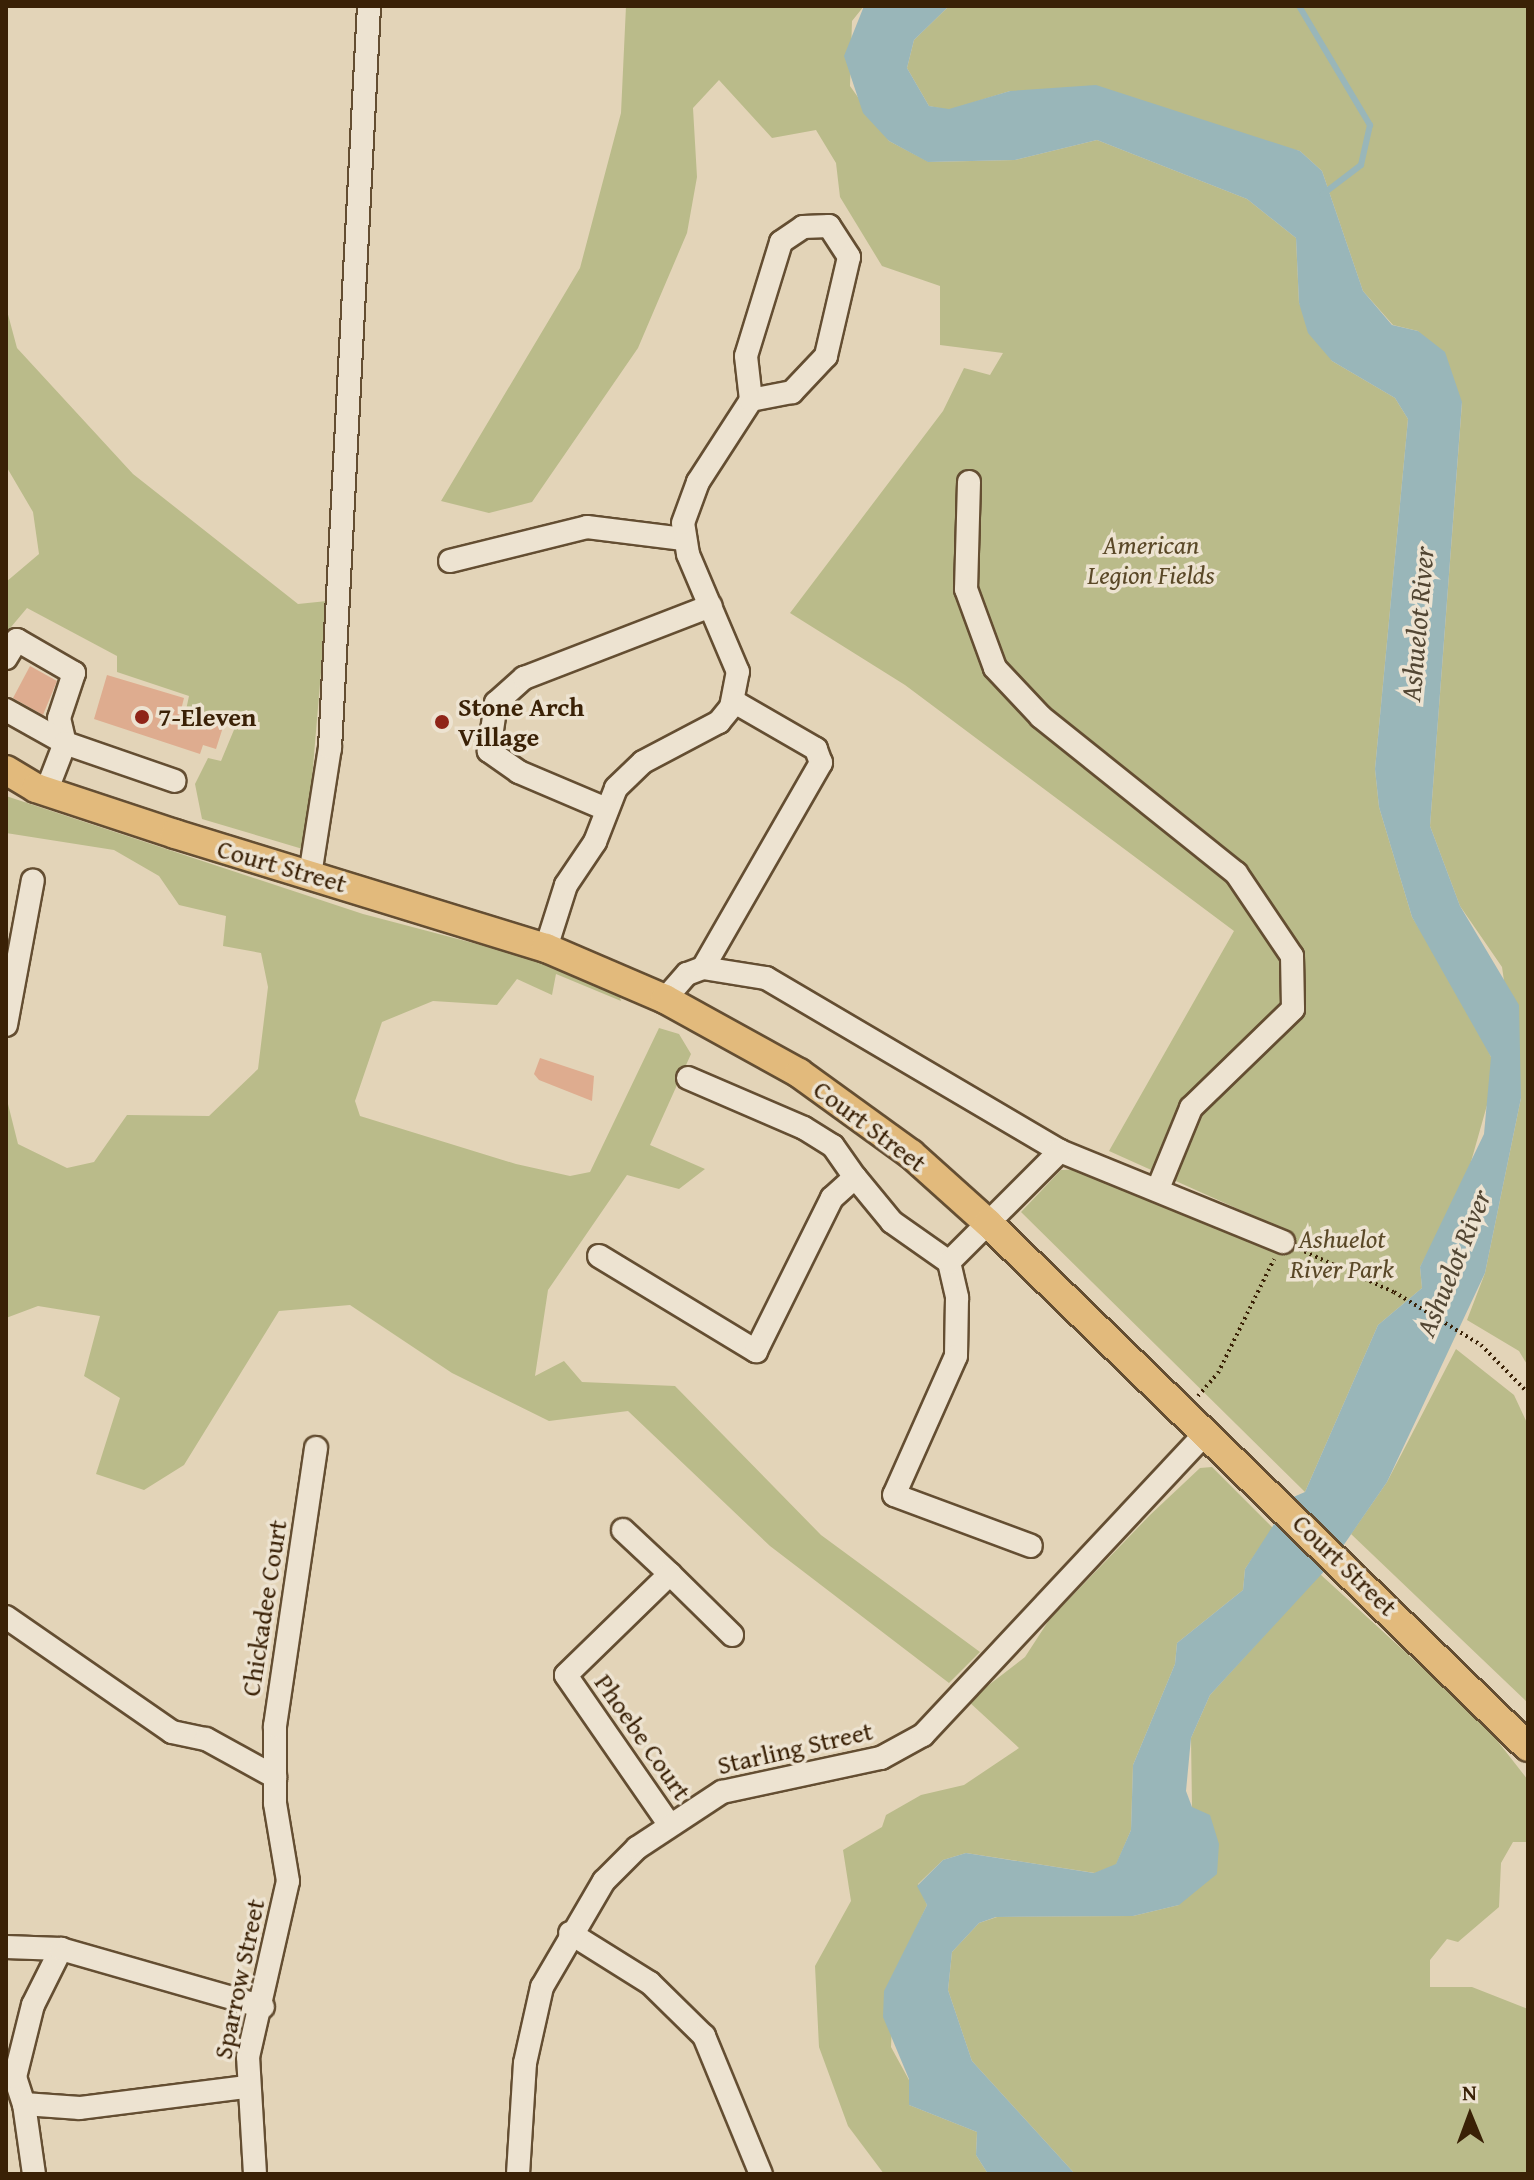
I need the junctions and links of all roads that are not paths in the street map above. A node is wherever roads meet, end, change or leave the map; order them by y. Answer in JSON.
{"nodes":[{"id":1,"x":369,"y":6,"type":"edge"},
{"id":2,"x":751,"y":400,"type":"junction"},
{"id":3,"x":969,"y":482,"type":"dead end"},
{"id":4,"x":683,"y":539,"type":"junction"},
{"id":5,"x":450,"y":561,"type":"dead end"},
{"id":6,"x":711,"y":606,"type":"junction"},
{"id":7,"x":6,"y":658,"type":"edge"},
{"id":8,"x":733,"y":701,"type":"junction"},
{"id":9,"x":6,"y":710,"type":"edge"},
{"id":10,"x":65,"y":743,"type":"junction"},
{"id":11,"x":6,"y":770,"type":"edge"},
{"id":12,"x":175,"y":781,"type":"dead end"},
{"id":13,"x":6,"y":785,"type":"edge"},
{"id":14,"x":41,"y":790,"type":"junction"},
{"id":15,"x":606,"y":809,"type":"junction"},
{"id":16,"x":310,"y":875,"type":"junction"},
{"id":17,"x":33,"y":880,"type":"dead end"},
{"id":18,"x":546,"y":948,"type":"junction"},
{"id":19,"x":703,"y":968,"type":"junction"},
{"id":20,"x":665,"y":999,"type":"junction"},
{"id":21,"x":6,"y":1025,"type":"edge"},
{"id":22,"x":688,"y":1078,"type":"dead end"},
{"id":23,"x":1060,"y":1151,"type":"junction"},
{"id":24,"x":855,"y":1177,"type":"junction"},
{"id":25,"x":1159,"y":1186,"type":"junction"},
{"id":26,"x":988,"y":1223,"type":"junction"},
{"id":27,"x":1283,"y":1242,"type":"road end"},
{"id":28,"x":599,"y":1256,"type":"dead end"},
{"id":29,"x":949,"y":1262,"type":"junction"},
{"id":30,"x":1206,"y":1433,"type":"junction"},
{"id":31,"x":316,"y":1448,"type":"dead end"},
{"id":32,"x":623,"y":1530,"type":"dead end"},
{"id":33,"x":1031,"y":1546,"type":"dead end"},
{"id":34,"x":670,"y":1574,"type":"junction"},
{"id":35,"x":6,"y":1617,"type":"edge"},
{"id":36,"x":732,"y":1635,"type":"dead end"},
{"id":37,"x":1528,"y":1747,"type":"edge"},
{"id":38,"x":275,"y":1777,"type":"junction"},
{"id":39,"x":669,"y":1824,"type":"junction"},
{"id":40,"x":570,"y":1933,"type":"junction"},
{"id":41,"x":6,"y":1947,"type":"edge"},
{"id":42,"x":61,"y":1949,"type":"junction"},
{"id":43,"x":263,"y":2007,"type":"junction"},
{"id":44,"x":10,"y":2077,"type":"edge"},
{"id":45,"x":246,"y":2087,"type":"junction"},
{"id":46,"x":24,"y":2104,"type":"junction"},
{"id":47,"x":34,"y":2174,"type":"edge"},
{"id":48,"x":255,"y":2174,"type":"edge"},
{"id":49,"x":518,"y":2174,"type":"edge"},
{"id":50,"x":761,"y":2174,"type":"edge"}],
"edges":[{"from":1,"to":16,"type":"street"},
{"from":2,"to":2,"type":"street"},
{"from":2,"to":4,"type":"street"},
{"from":3,"to":25,"type":"street"},
{"from":4,"to":5,"type":"street"},
{"from":4,"to":6,"type":"street"},
{"from":6,"to":8,"type":"street"},
{"from":6,"to":15,"type":"street"},
{"from":7,"to":10,"type":"street"},
{"from":8,"to":15,"type":"street"},
{"from":8,"to":19,"type":"street"},
{"from":9,"to":10,"type":"street"},
{"from":10,"to":12,"type":"street"},
{"from":10,"to":14,"type":"street"},
{"from":11,"to":14,"type":"main road","name":"Court Street"},
{"from":13,"to":14,"type":"main road","name":"Court Street"},
{"from":14,"to":16,"type":"main road","name":"Court Street"},
{"from":15,"to":18,"type":"street"},
{"from":16,"to":18,"type":"main road","name":"Court Street"},
{"from":17,"to":21,"type":"street"},
{"from":18,"to":20,"type":"main road","name":"Court Street"},
{"from":19,"to":20,"type":"street"},
{"from":19,"to":23,"type":"street"},
{"from":20,"to":26,"type":"main road","name":"Court Street"},
{"from":22,"to":24,"type":"street"},
{"from":23,"to":25,"type":"street"},
{"from":23,"to":26,"type":"street"},
{"from":24,"to":28,"type":"street"},
{"from":24,"to":29,"type":"street"},
{"from":25,"to":27,"type":"street"},
{"from":26,"to":29,"type":"street"},
{"from":26,"to":30,"type":"main road","name":"Court Street"},
{"from":29,"to":33,"type":"street"},
{"from":30,"to":37,"type":"main road","name":"Court Street"},
{"from":30,"to":39,"type":"street","name":"Starling Street"},
{"from":31,"to":38,"type":"street","name":"Chickadee Court"},
{"from":32,"to":34,"type":"street"},
{"from":34,"to":36,"type":"street"},
{"from":34,"to":39,"type":"street","name":"Phoebe Court"},
{"from":35,"to":38,"type":"street"},
{"from":38,"to":43,"type":"street","name":"Sparrow Street"},
{"from":39,"to":40,"type":"street","name":"Starling Street"},
{"from":40,"to":49,"type":"street","name":"Starling Street"},
{"from":40,"to":50,"type":"street"},
{"from":41,"to":42,"type":"street"},
{"from":42,"to":43,"type":"street"},
{"from":42,"to":44,"type":"street"},
{"from":43,"to":45,"type":"street","name":"Sparrow Street"},
{"from":44,"to":46,"type":"street"},
{"from":45,"to":46,"type":"street"},
{"from":45,"to":48,"type":"street","name":"Sparrow Street"},
{"from":46,"to":47,"type":"street"}]}
